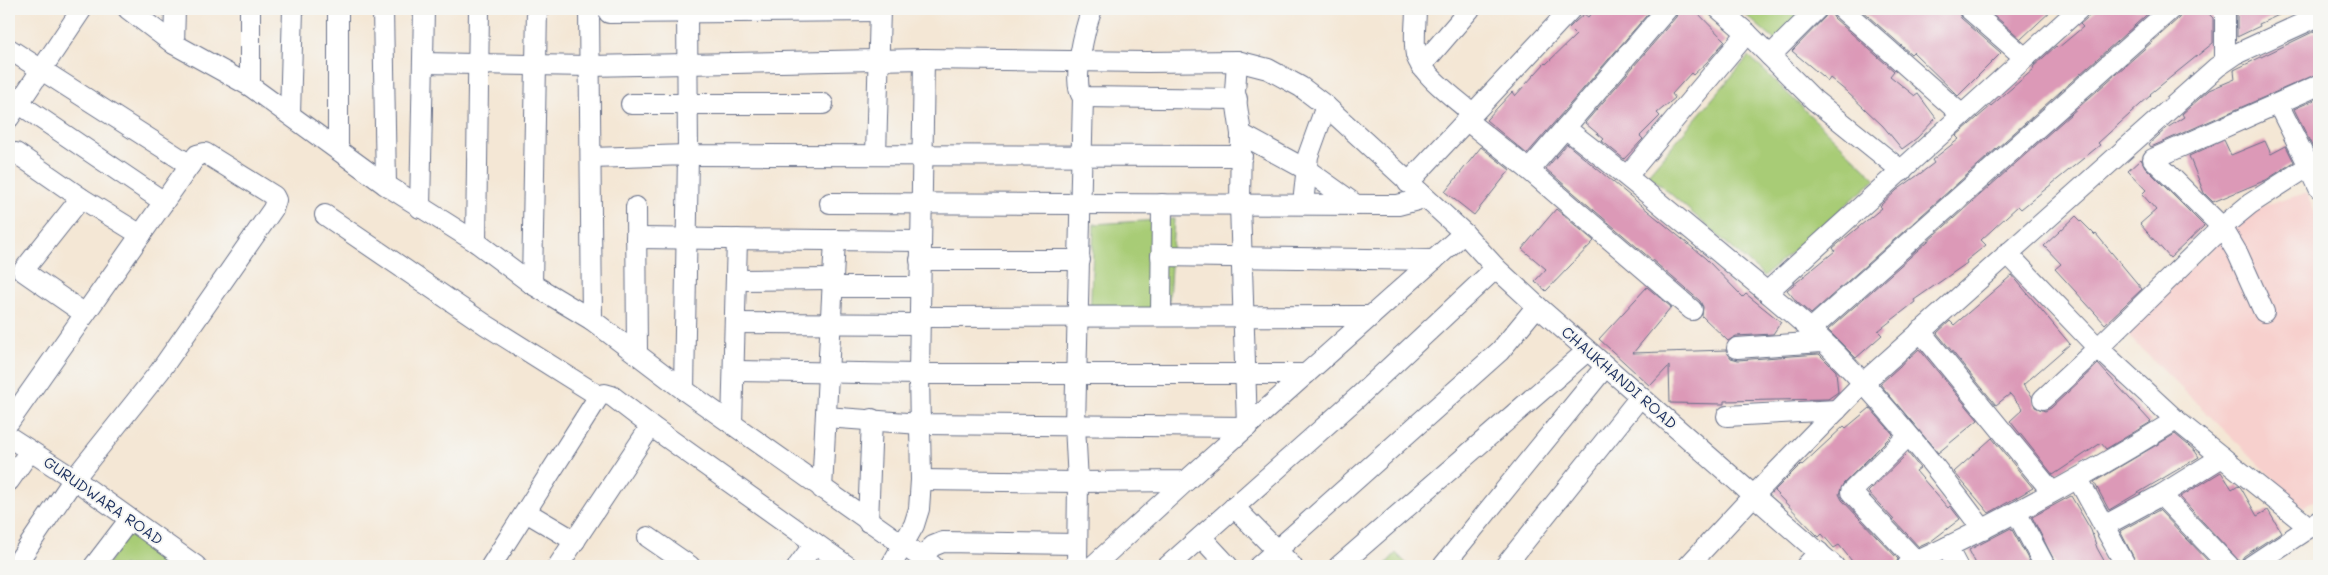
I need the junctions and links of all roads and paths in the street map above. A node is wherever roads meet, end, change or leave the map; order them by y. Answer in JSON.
{"nodes":[{"id":1,"x":82,"y":9,"type":"edge"},
{"id":2,"x":128,"y":9,"type":"edge"},
{"id":3,"x":175,"y":9,"type":"edge"},
{"id":4,"x":250,"y":9,"type":"edge"},
{"id":5,"x":293,"y":9,"type":"edge"},
{"id":6,"x":338,"y":9,"type":"edge"},
{"id":7,"x":383,"y":9,"type":"edge"},
{"id":8,"x":424,"y":9,"type":"edge"},
{"id":9,"x":479,"y":9,"type":"edge"},
{"id":10,"x":537,"y":9,"type":"edge"},
{"id":11,"x":589,"y":9,"type":"edge"},
{"id":12,"x":1092,"y":9,"type":"edge"},
{"id":13,"x":1416,"y":9,"type":"edge"},
{"id":14,"x":1470,"y":9,"type":"edge"},
{"id":15,"x":1571,"y":9,"type":"edge"},
{"id":16,"x":1667,"y":9,"type":"edge"},
{"id":17,"x":1719,"y":9,"type":"edge"},
{"id":18,"x":1817,"y":9,"type":"edge"},
{"id":19,"x":1842,"y":9,"type":"edge"},
{"id":20,"x":1969,"y":9,"type":"edge"},
{"id":21,"x":2079,"y":9,"type":"edge"},
{"id":22,"x":2171,"y":9,"type":"edge"},
{"id":23,"x":2210,"y":9,"type":"edge"},
{"id":24,"x":687,"y":10,"type":"edge"},
{"id":25,"x":880,"y":10,"type":"edge"},
{"id":26,"x":609,"y":13,"type":"dead end"},
{"id":27,"x":2319,"y":16,"type":"edge"},
{"id":28,"x":2225,"y":17,"type":"edge"},
{"id":29,"x":1747,"y":33,"type":"junction"},
{"id":30,"x":174,"y":44,"type":"junction"},
{"id":31,"x":9,"y":49,"type":"edge"},
{"id":32,"x":1770,"y":56,"type":"junction"},
{"id":33,"x":2024,"y":57,"type":"junction"},
{"id":34,"x":879,"y":59,"type":"junction"},
{"id":35,"x":924,"y":59,"type":"junction"},
{"id":36,"x":2225,"y":60,"type":"junction"},
{"id":37,"x":1079,"y":61,"type":"junction"},
{"id":38,"x":1237,"y":61,"type":"junction"},
{"id":39,"x":687,"y":62,"type":"junction"},
{"id":40,"x":423,"y":63,"type":"junction"},
{"id":41,"x":478,"y":64,"type":"junction"},
{"id":42,"x":535,"y":65,"type":"junction"},
{"id":43,"x":590,"y":66,"type":"junction"},
{"id":44,"x":1421,"y":66,"type":"junction"},
{"id":45,"x":41,"y":69,"type":"junction"},
{"id":46,"x":2319,"y":85,"type":"edge"},
{"id":47,"x":250,"y":86,"type":"junction"},
{"id":48,"x":1083,"y":97,"type":"junction"},
{"id":49,"x":1237,"y":98,"type":"junction"},
{"id":50,"x":688,"y":103,"type":"junction"},
{"id":51,"x":631,"y":104,"type":"dead end"},
{"id":52,"x":823,"y":104,"type":"dead end"},
{"id":53,"x":2278,"y":104,"type":"junction"},
{"id":54,"x":1326,"y":106,"type":"junction"},
{"id":55,"x":12,"y":112,"type":"edge"},
{"id":56,"x":290,"y":114,"type":"junction"},
{"id":57,"x":1962,"y":115,"type":"junction"},
{"id":58,"x":1469,"y":116,"type":"junction"},
{"id":59,"x":1565,"y":128,"type":"junction"},
{"id":60,"x":1242,"y":134,"type":"junction"},
{"id":61,"x":338,"y":149,"type":"junction"},
{"id":62,"x":16,"y":154,"type":"dead end"},
{"id":63,"x":921,"y":154,"type":"junction"},
{"id":64,"x":688,"y":155,"type":"junction"},
{"id":65,"x":876,"y":155,"type":"junction"},
{"id":66,"x":1083,"y":155,"type":"junction"},
{"id":67,"x":1242,"y":156,"type":"junction"},
{"id":68,"x":590,"y":158,"type":"junction"},
{"id":69,"x":2314,"y":164,"type":"edge"},
{"id":70,"x":190,"y":165,"type":"junction"},
{"id":71,"x":1307,"y":170,"type":"junction"},
{"id":72,"x":1530,"y":170,"type":"junction"},
{"id":73,"x":1902,"y":170,"type":"junction"},
{"id":74,"x":1627,"y":176,"type":"junction"},
{"id":75,"x":1408,"y":184,"type":"junction"},
{"id":76,"x":386,"y":185,"type":"junction"},
{"id":77,"x":2319,"y":188,"type":"edge"},
{"id":78,"x":81,"y":198,"type":"junction"},
{"id":79,"x":1425,"y":198,"type":"junction"},
{"id":80,"x":164,"y":202,"type":"junction"},
{"id":81,"x":830,"y":203,"type":"dead end"},
{"id":82,"x":920,"y":203,"type":"junction"},
{"id":83,"x":1082,"y":204,"type":"junction"},
{"id":84,"x":1162,"y":204,"type":"junction"},
{"id":85,"x":1240,"y":204,"type":"junction"},
{"id":86,"x":1303,"y":204,"type":"junction"},
{"id":87,"x":1356,"y":205,"type":"junction"},
{"id":88,"x":636,"y":207,"type":"dead end"},
{"id":89,"x":420,"y":208,"type":"junction"},
{"id":90,"x":324,"y":215,"type":"dead end"},
{"id":91,"x":2222,"y":226,"type":"junction"},
{"id":92,"x":1464,"y":233,"type":"junction"},
{"id":93,"x":141,"y":235,"type":"junction"},
{"id":94,"x":636,"y":238,"type":"junction"},
{"id":95,"x":687,"y":238,"type":"junction"},
{"id":96,"x":737,"y":239,"type":"junction"},
{"id":97,"x":835,"y":240,"type":"junction"},
{"id":98,"x":476,"y":242,"type":"junction"},
{"id":99,"x":920,"y":251,"type":"junction"},
{"id":100,"x":2007,"y":253,"type":"junction"},
{"id":101,"x":1162,"y":256,"type":"junction"},
{"id":102,"x":1242,"y":258,"type":"junction"},
{"id":103,"x":1080,"y":260,"type":"junction"},
{"id":104,"x":1434,"y":260,"type":"junction"},
{"id":105,"x":1496,"y":268,"type":"junction"},
{"id":106,"x":736,"y":280,"type":"junction"},
{"id":107,"x":833,"y":283,"type":"junction"},
{"id":108,"x":532,"y":284,"type":"junction"},
{"id":109,"x":920,"y":287,"type":"junction"},
{"id":110,"x":1767,"y":292,"type":"junction"},
{"id":111,"x":1537,"y":306,"type":"junction"},
{"id":112,"x":1692,"y":310,"type":"dead end"},
{"id":113,"x":2264,"y":312,"type":"dead end"},
{"id":114,"x":85,"y":314,"type":"junction"},
{"id":115,"x":1161,"y":316,"type":"junction"},
{"id":116,"x":1243,"y":316,"type":"junction"},
{"id":117,"x":1371,"y":316,"type":"junction"},
{"id":118,"x":1078,"y":317,"type":"junction"},
{"id":119,"x":592,"y":320,"type":"junction"},
{"id":120,"x":919,"y":321,"type":"junction"},
{"id":121,"x":832,"y":322,"type":"junction"},
{"id":122,"x":735,"y":323,"type":"junction"},
{"id":123,"x":1920,"y":331,"type":"junction"},
{"id":124,"x":1816,"y":336,"type":"junction"},
{"id":125,"x":1737,"y":348,"type":"dead end"},
{"id":126,"x":2098,"y":348,"type":"junction"},
{"id":127,"x":1587,"y":351,"type":"junction"},
{"id":128,"x":637,"y":354,"type":"junction"},
{"id":129,"x":1605,"y":367,"type":"junction"},
{"id":130,"x":734,"y":371,"type":"junction"},
{"id":131,"x":830,"y":372,"type":"junction"},
{"id":132,"x":1077,"y":372,"type":"junction"},
{"id":133,"x":1245,"y":373,"type":"junction"},
{"id":134,"x":919,"y":374,"type":"junction"},
{"id":135,"x":1306,"y":374,"type":"junction"},
{"id":136,"x":1863,"y":383,"type":"junction"},
{"id":137,"x":684,"y":390,"type":"junction"},
{"id":138,"x":599,"y":396,"type":"junction"},
{"id":139,"x":1640,"y":397,"type":"junction"},
{"id":140,"x":2043,"y":399,"type":"dead end"},
{"id":141,"x":1837,"y":410,"type":"junction"},
{"id":142,"x":1727,"y":416,"type":"dead end"},
{"id":143,"x":826,"y":417,"type":"junction"},
{"id":144,"x":872,"y":419,"type":"junction"},
{"id":145,"x":2176,"y":420,"type":"junction"},
{"id":146,"x":9,"y":422,"type":"edge"},
{"id":147,"x":732,"y":424,"type":"junction"},
{"id":148,"x":920,"y":424,"type":"junction"},
{"id":149,"x":1075,"y":425,"type":"junction"},
{"id":150,"x":651,"y":426,"type":"junction"},
{"id":151,"x":1247,"y":426,"type":"junction"},
{"id":152,"x":9,"y":436,"type":"edge"},
{"id":153,"x":1908,"y":436,"type":"junction"},
{"id":154,"x":30,"y":451,"type":"junction"},
{"id":155,"x":2222,"y":457,"type":"junction"},
{"id":156,"x":2078,"y":478,"type":"junction"},
{"id":157,"x":74,"y":479,"type":"junction"},
{"id":158,"x":921,"y":480,"type":"junction"},
{"id":159,"x":9,"y":481,"type":"edge"},
{"id":160,"x":1186,"y":481,"type":"junction"},
{"id":161,"x":1078,"y":482,"type":"junction"},
{"id":162,"x":822,"y":488,"type":"junction"},
{"id":163,"x":2052,"y":492,"type":"junction"},
{"id":164,"x":1754,"y":494,"type":"junction"},
{"id":165,"x":2161,"y":495,"type":"junction"},
{"id":166,"x":1234,"y":507,"type":"junction"},
{"id":167,"x":526,"y":512,"type":"junction"},
{"id":168,"x":2016,"y":512,"type":"junction"},
{"id":169,"x":130,"y":519,"type":"junction"},
{"id":170,"x":868,"y":522,"type":"junction"},
{"id":171,"x":2314,"y":524,"type":"edge"},
{"id":172,"x":2104,"y":526,"type":"junction"},
{"id":173,"x":1983,"y":530,"type":"junction"},
{"id":174,"x":648,"y":537,"type":"dead end"},
{"id":175,"x":1201,"y":537,"type":"junction"},
{"id":176,"x":575,"y":541,"type":"junction"},
{"id":177,"x":815,"y":543,"type":"junction"},
{"id":178,"x":1077,"y":544,"type":"junction"},
{"id":179,"x":902,"y":546,"type":"junction"},
{"id":180,"x":1947,"y":547,"type":"junction"},
{"id":181,"x":1276,"y":550,"type":"junction"},
{"id":182,"x":1813,"y":559,"type":"edge"},
{"id":183,"x":927,"y":562,"type":"edge"},
{"id":184,"x":1347,"y":564,"type":"edge"},
{"id":185,"x":1912,"y":564,"type":"edge"},
{"id":186,"x":15,"y":566,"type":"edge"},
{"id":187,"x":94,"y":566,"type":"edge"},
{"id":188,"x":196,"y":566,"type":"edge"},
{"id":189,"x":492,"y":566,"type":"edge"},
{"id":190,"x":558,"y":566,"type":"edge"},
{"id":191,"x":690,"y":566,"type":"edge"},
{"id":192,"x":798,"y":566,"type":"edge"},
{"id":193,"x":848,"y":566,"type":"edge"},
{"id":194,"x":891,"y":566,"type":"edge"},
{"id":195,"x":1076,"y":566,"type":"edge"},
{"id":196,"x":1093,"y":566,"type":"edge"},
{"id":197,"x":1168,"y":566,"type":"edge"},
{"id":198,"x":1228,"y":566,"type":"edge"},
{"id":199,"x":1259,"y":566,"type":"edge"},
{"id":200,"x":1292,"y":566,"type":"edge"},
{"id":201,"x":1443,"y":566,"type":"edge"},
{"id":202,"x":1505,"y":566,"type":"edge"},
{"id":203,"x":1688,"y":566,"type":"edge"},
{"id":204,"x":1834,"y":566,"type":"edge"},
{"id":205,"x":1957,"y":566,"type":"edge"},
{"id":206,"x":2045,"y":566,"type":"edge"},
{"id":207,"x":2126,"y":566,"type":"edge"},
{"id":208,"x":2230,"y":566,"type":"edge"},
{"id":209,"x":2251,"y":566,"type":"edge"}],
"edges":[{"from":1,"to":45,"type":"street"},
{"from":2,"to":30,"type":"street"},
{"from":3,"to":30,"type":"street"},
{"from":4,"to":47,"type":"street"},
{"from":5,"to":56,"type":"street"},
{"from":6,"to":61,"type":"street"},
{"from":7,"to":76,"type":"street"},
{"from":8,"to":40,"type":"street"},
{"from":9,"to":41,"type":"street"},
{"from":10,"to":42,"type":"street"},
{"from":11,"to":43,"type":"street"},
{"from":12,"to":37,"type":"street"},
{"from":13,"to":44,"type":"street"},
{"from":14,"to":44,"type":"street"},
{"from":15,"to":58,"type":"street"},
{"from":16,"to":59,"type":"street"},
{"from":17,"to":29,"type":"street"},
{"from":18,"to":32,"type":"street"},
{"from":19,"to":57,"type":"street"},
{"from":20,"to":33,"type":"street"},
{"from":21,"to":33,"type":"street"},
{"from":22,"to":124,"type":"street"},
{"from":23,"to":28,"type":"street"},
{"from":24,"to":25,"type":"street"},
{"from":24,"to":26,"type":"street"},
{"from":24,"to":39,"type":"street"},
{"from":25,"to":34,"type":"street"},
{"from":27,"to":36,"type":"street"},
{"from":28,"to":36,"type":"street"},
{"from":29,"to":32,"type":"street"},
{"from":29,"to":74,"type":"street"},
{"from":30,"to":47,"type":"street"},
{"from":31,"to":45,"type":"street"},
{"from":32,"to":73,"type":"street"},
{"from":33,"to":57,"type":"street"},
{"from":34,"to":35,"type":"street","name":"CHAUKHANDI ROAD"},
{"from":34,"to":39,"type":"street","name":"CHAUKHANDI ROAD"},
{"from":34,"to":65,"type":"street"},
{"from":35,"to":37,"type":"street","name":"CHAUKHANDI ROAD"},
{"from":35,"to":63,"type":"street"},
{"from":36,"to":100,"type":"street"},
{"from":37,"to":38,"type":"street","name":"CHAUKHANDI ROAD"},
{"from":37,"to":48,"type":"street"},
{"from":38,"to":49,"type":"street"},
{"from":38,"to":54,"type":"street","name":"CHAUKHANDI ROAD"},
{"from":39,"to":43,"type":"street","name":"CHAUKHANDI ROAD"},
{"from":39,"to":50,"type":"street"},
{"from":40,"to":41,"type":"street","name":"CHAUKHANDI ROAD"},
{"from":40,"to":89,"type":"street"},
{"from":41,"to":42,"type":"street","name":"CHAUKHANDI ROAD"},
{"from":41,"to":98,"type":"street"},
{"from":42,"to":43,"type":"street","name":"CHAUKHANDI ROAD"},
{"from":42,"to":108,"type":"street"},
{"from":43,"to":68,"type":"street"},
{"from":44,"to":58,"type":"street"},
{"from":45,"to":55,"type":"street"},
{"from":45,"to":70,"type":"street"},
{"from":46,"to":53,"type":"street"},
{"from":47,"to":56,"type":"street"},
{"from":48,"to":49,"type":"street"},
{"from":48,"to":66,"type":"street"},
{"from":49,"to":60,"type":"street"},
{"from":50,"to":51,"type":"street"},
{"from":50,"to":52,"type":"street"},
{"from":50,"to":64,"type":"street"},
{"from":53,"to":69,"type":"street"},
{"from":53,"to":91,"type":"street"},
{"from":54,"to":71,"type":"street"},
{"from":54,"to":75,"type":"street","name":"CHAUKHANDI ROAD"},
{"from":55,"to":80,"type":"street"},
{"from":56,"to":61,"type":"street"},
{"from":57,"to":73,"type":"street"},
{"from":58,"to":72,"type":"street"},
{"from":58,"to":75,"type":"street"},
{"from":59,"to":72,"type":"street"},
{"from":59,"to":74,"type":"street"},
{"from":60,"to":67,"type":"street"},
{"from":60,"to":71,"type":"street"},
{"from":61,"to":76,"type":"street"},
{"from":62,"to":78,"type":"street"},
{"from":63,"to":65,"type":"street"},
{"from":63,"to":66,"type":"street"},
{"from":63,"to":82,"type":"street"},
{"from":64,"to":65,"type":"street"},
{"from":64,"to":68,"type":"street"},
{"from":64,"to":95,"type":"street"},
{"from":66,"to":67,"type":"street"},
{"from":66,"to":83,"type":"street"},
{"from":67,"to":85,"type":"street"},
{"from":68,"to":119,"type":"street"},
{"from":69,"to":77,"type":"street"},
{"from":69,"to":91,"type":"street"},
{"from":70,"to":80,"type":"street"},
{"from":70,"to":157,"type":"street"},
{"from":71,"to":86,"type":"street"},
{"from":71,"to":87,"type":"street"},
{"from":72,"to":112,"type":"street"},
{"from":73,"to":110,"type":"street"},
{"from":74,"to":110,"type":"street"},
{"from":75,"to":79,"type":"street","name":"CHAUKHANDI ROAD"},
{"from":76,"to":89,"type":"street"},
{"from":78,"to":93,"type":"street"},
{"from":78,"to":114,"type":"street"},
{"from":79,"to":87,"type":"street"},
{"from":79,"to":92,"type":"street","name":"CHAUKHANDI ROAD"},
{"from":80,"to":93,"type":"street"},
{"from":81,"to":82,"type":"street"},
{"from":82,"to":83,"type":"street"},
{"from":82,"to":99,"type":"street"},
{"from":83,"to":84,"type":"street"},
{"from":83,"to":103,"type":"street"},
{"from":84,"to":85,"type":"street"},
{"from":84,"to":101,"type":"street"},
{"from":85,"to":86,"type":"street"},
{"from":85,"to":102,"type":"street"},
{"from":86,"to":87,"type":"street"},
{"from":88,"to":94,"type":"street"},
{"from":89,"to":98,"type":"street"},
{"from":90,"to":138,"type":"street"},
{"from":91,"to":113,"type":"street"},
{"from":91,"to":126,"type":"street"},
{"from":92,"to":104,"type":"street"},
{"from":92,"to":105,"type":"street","name":"CHAUKHANDI ROAD"},
{"from":93,"to":114,"type":"street"},
{"from":94,"to":95,"type":"street"},
{"from":94,"to":128,"type":"street"},
{"from":95,"to":96,"type":"street"},
{"from":95,"to":137,"type":"street"},
{"from":96,"to":97,"type":"street"},
{"from":96,"to":106,"type":"street"},
{"from":97,"to":99,"type":"street"},
{"from":97,"to":107,"type":"street"},
{"from":98,"to":108,"type":"street"},
{"from":99,"to":103,"type":"street"},
{"from":99,"to":109,"type":"street"},
{"from":100,"to":123,"type":"street"},
{"from":100,"to":126,"type":"street"},
{"from":101,"to":102,"type":"street"},
{"from":101,"to":115,"type":"street"},
{"from":102,"to":104,"type":"street"},
{"from":102,"to":116,"type":"street"},
{"from":103,"to":118,"type":"street"},
{"from":104,"to":117,"type":"street"},
{"from":105,"to":111,"type":"street","name":"CHAUKHANDI ROAD"},
{"from":105,"to":166,"type":"street"},
{"from":106,"to":107,"type":"street"},
{"from":106,"to":122,"type":"street"},
{"from":107,"to":109,"type":"street"},
{"from":107,"to":121,"type":"street"},
{"from":108,"to":119,"type":"street"},
{"from":109,"to":120,"type":"street"},
{"from":110,"to":124,"type":"street"},
{"from":111,"to":127,"type":"street","name":"CHAUKHANDI ROAD"},
{"from":111,"to":181,"type":"street"},
{"from":114,"to":146,"type":"street"},
{"from":115,"to":116,"type":"street"},
{"from":115,"to":118,"type":"street"},
{"from":116,"to":117,"type":"street"},
{"from":116,"to":133,"type":"street"},
{"from":117,"to":135,"type":"street"},
{"from":118,"to":120,"type":"street"},
{"from":118,"to":132,"type":"street"},
{"from":119,"to":128,"type":"street"},
{"from":120,"to":121,"type":"street"},
{"from":120,"to":134,"type":"street"},
{"from":121,"to":122,"type":"street"},
{"from":121,"to":131,"type":"street"},
{"from":122,"to":130,"type":"street"},
{"from":123,"to":136,"type":"street"},
{"from":123,"to":163,"type":"street"},
{"from":124,"to":125,"type":"street"},
{"from":124,"to":136,"type":"street"},
{"from":126,"to":140,"type":"street"},
{"from":126,"to":145,"type":"street"},
{"from":127,"to":129,"type":"street","name":"CHAUKHANDI ROAD"},
{"from":127,"to":184,"type":"street"},
{"from":128,"to":137,"type":"street"},
{"from":129,"to":139,"type":"street","name":"CHAUKHANDI ROAD"},
{"from":129,"to":201,"type":"street"},
{"from":130,"to":131,"type":"street"},
{"from":130,"to":147,"type":"street"},
{"from":131,"to":134,"type":"street"},
{"from":131,"to":143,"type":"street"},
{"from":132,"to":133,"type":"street"},
{"from":132,"to":134,"type":"street"},
{"from":132,"to":149,"type":"street"},
{"from":133,"to":135,"type":"street"},
{"from":133,"to":151,"type":"street"},
{"from":134,"to":148,"type":"street"},
{"from":135,"to":151,"type":"street"},
{"from":136,"to":141,"type":"street"},
{"from":136,"to":153,"type":"street"},
{"from":137,"to":147,"type":"street"},
{"from":138,"to":150,"type":"street"},
{"from":138,"to":167,"type":"street"},
{"from":139,"to":164,"type":"street","name":"CHAUKHANDI ROAD"},
{"from":139,"to":202,"type":"street"},
{"from":141,"to":142,"type":"street"},
{"from":141,"to":164,"type":"street"},
{"from":143,"to":144,"type":"street"},
{"from":143,"to":162,"type":"street"},
{"from":144,"to":148,"type":"street"},
{"from":144,"to":170,"type":"street"},
{"from":145,"to":155,"type":"street"},
{"from":145,"to":156,"type":"street"},
{"from":147,"to":162,"type":"street"},
{"from":148,"to":149,"type":"street"},
{"from":148,"to":158,"type":"street"},
{"from":149,"to":151,"type":"street"},
{"from":149,"to":161,"type":"street"},
{"from":150,"to":176,"type":"street"},
{"from":150,"to":177,"type":"street"},
{"from":151,"to":160,"type":"street"},
{"from":152,"to":154,"type":"street","name":"GURUDWARA ROAD"},
{"from":153,"to":173,"type":"street"},
{"from":153,"to":185,"type":"street"},
{"from":154,"to":157,"type":"street","name":"GURUDWARA ROAD"},
{"from":154,"to":159,"type":"street"},
{"from":155,"to":165,"type":"street"},
{"from":155,"to":171,"type":"street"},
{"from":156,"to":163,"type":"street"},
{"from":156,"to":172,"type":"street"},
{"from":157,"to":169,"type":"street","name":"GURUDWARA ROAD"},
{"from":157,"to":186,"type":"street"},
{"from":158,"to":161,"type":"street"},
{"from":158,"to":179,"type":"street"},
{"from":160,"to":161,"type":"street"},
{"from":160,"to":196,"type":"street"},
{"from":161,"to":178,"type":"street"},
{"from":162,"to":170,"type":"street"},
{"from":163,"to":168,"type":"street"},
{"from":164,"to":182,"type":"street","name":"CHAUKHANDI ROAD"},
{"from":164,"to":203,"type":"street"},
{"from":165,"to":172,"type":"street"},
{"from":165,"to":208,"type":"street"},
{"from":166,"to":175,"type":"street"},
{"from":166,"to":181,"type":"street"},
{"from":167,"to":176,"type":"street"},
{"from":167,"to":189,"type":"street"},
{"from":168,"to":173,"type":"street"},
{"from":168,"to":206,"type":"street"},
{"from":169,"to":187,"type":"street"},
{"from":169,"to":188,"type":"street","name":"GURUDWARA ROAD"},
{"from":170,"to":179,"type":"street"},
{"from":171,"to":209,"type":"street"},
{"from":172,"to":207,"type":"street"},
{"from":173,"to":180,"type":"street"},
{"from":174,"to":191,"type":"street"},
{"from":175,"to":197,"type":"street"},
{"from":175,"to":198,"type":"street"},
{"from":176,"to":190,"type":"street"},
{"from":177,"to":192,"type":"street"},
{"from":177,"to":193,"type":"street"},
{"from":178,"to":183,"type":"street"},
{"from":178,"to":195,"type":"street"},
{"from":179,"to":183,"type":"street"},
{"from":179,"to":194,"type":"street"},
{"from":180,"to":185,"type":"street"},
{"from":180,"to":205,"type":"street"},
{"from":181,"to":199,"type":"street"},
{"from":181,"to":200,"type":"street"},
{"from":182,"to":204,"type":"street","name":"CHAUKHANDI ROAD"}]}
